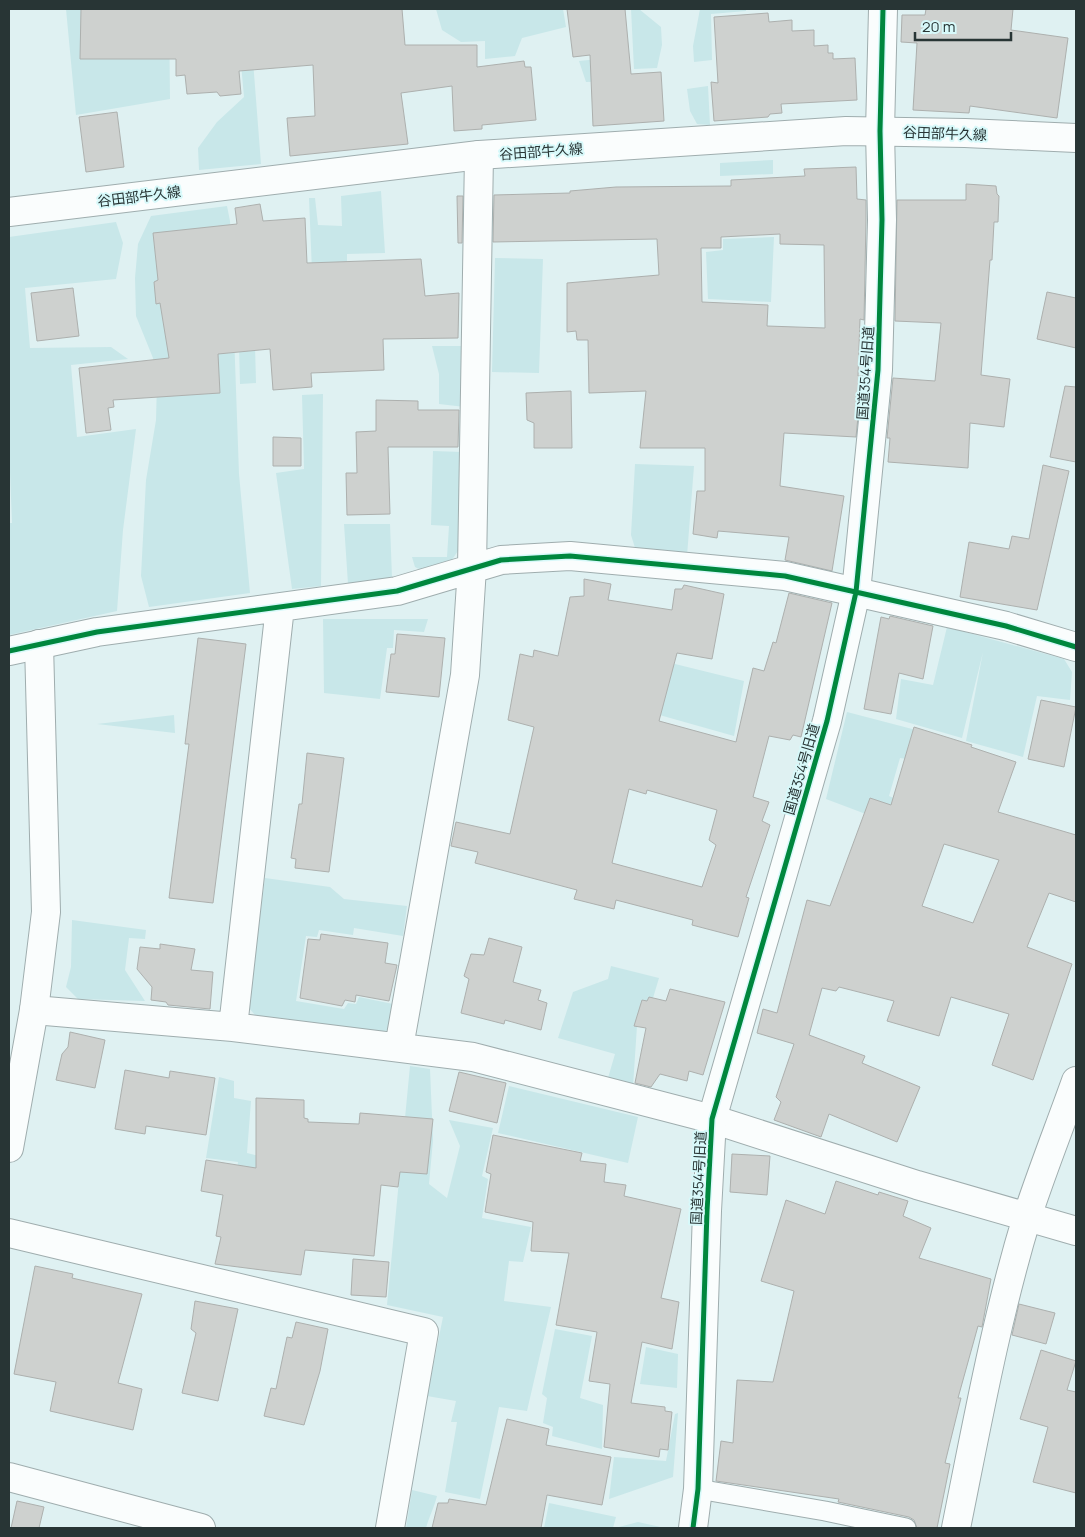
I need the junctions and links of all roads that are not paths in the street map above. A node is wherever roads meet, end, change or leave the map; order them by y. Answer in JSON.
{"nodes":[{"id":1,"x":883,"y":9,"type":"edge"},
{"id":2,"x":880,"y":131,"type":"junction"},
{"id":3,"x":1076,"y":138,"type":"edge"},
{"id":4,"x":479,"y":155,"type":"junction"},
{"id":5,"x":9,"y":212,"type":"edge"},
{"id":6,"x":472,"y":568,"type":"junction"},
{"id":7,"x":856,"y":592,"type":"junction"},
{"id":8,"x":280,"y":607,"type":"junction"},
{"id":9,"x":39,"y":644,"type":"junction"},
{"id":10,"x":1076,"y":647,"type":"edge"},
{"id":11,"x":9,"y":652,"type":"edge"},
{"id":12,"x":34,"y":1010,"type":"junction"},
{"id":13,"x":233,"y":1028,"type":"junction"},
{"id":14,"x":399,"y":1047,"type":"junction"},
{"id":15,"x":1076,"y":1081,"type":"edge"},
{"id":16,"x":712,"y":1119,"type":"junction"},
{"id":17,"x":9,"y":1148,"type":"edge"},
{"id":18,"x":1027,"y":1217,"type":"junction"},
{"id":19,"x":1076,"y":1231,"type":"edge"},
{"id":20,"x":9,"y":1233,"type":"edge"},
{"id":21,"x":9,"y":1477,"type":"edge"},
{"id":22,"x":698,"y":1489,"type":"junction"},
{"id":23,"x":201,"y":1528,"type":"edge"},
{"id":24,"x":390,"y":1528,"type":"edge"},
{"id":25,"x":693,"y":1528,"type":"edge"},
{"id":26,"x":906,"y":1528,"type":"edge"},
{"id":27,"x":956,"y":1528,"type":"edge"}],
"edges":[{"from":1,"to":2,"type":"street","name":"国道354号旧道"},
{"from":2,"to":3,"type":"street","name":"谷田部牛久線"},
{"from":2,"to":4,"type":"street","name":"谷田部牛久線"},
{"from":2,"to":7,"type":"street","name":"国道354号旧道"},
{"from":4,"to":5,"type":"street","name":"谷田部牛久線"},
{"from":4,"to":6,"type":"street"},
{"from":6,"to":7,"type":"street"},
{"from":6,"to":8,"type":"street"},
{"from":6,"to":14,"type":"street"},
{"from":7,"to":10,"type":"street"},
{"from":7,"to":16,"type":"street","name":"国道354号旧道"},
{"from":8,"to":9,"type":"street"},
{"from":8,"to":13,"type":"street"},
{"from":9,"to":11,"type":"street"},
{"from":9,"to":12,"type":"street"},
{"from":12,"to":13,"type":"street"},
{"from":12,"to":17,"type":"street"},
{"from":13,"to":14,"type":"street"},
{"from":14,"to":16,"type":"street"},
{"from":15,"to":18,"type":"street"},
{"from":16,"to":18,"type":"street"},
{"from":16,"to":22,"type":"street","name":"国道354号旧道"},
{"from":18,"to":19,"type":"street"},
{"from":18,"to":27,"type":"street"},
{"from":20,"to":24,"type":"street"},
{"from":21,"to":23,"type":"street"},
{"from":22,"to":25,"type":"street","name":"国道354号旧道"},
{"from":22,"to":26,"type":"lane"}]}
